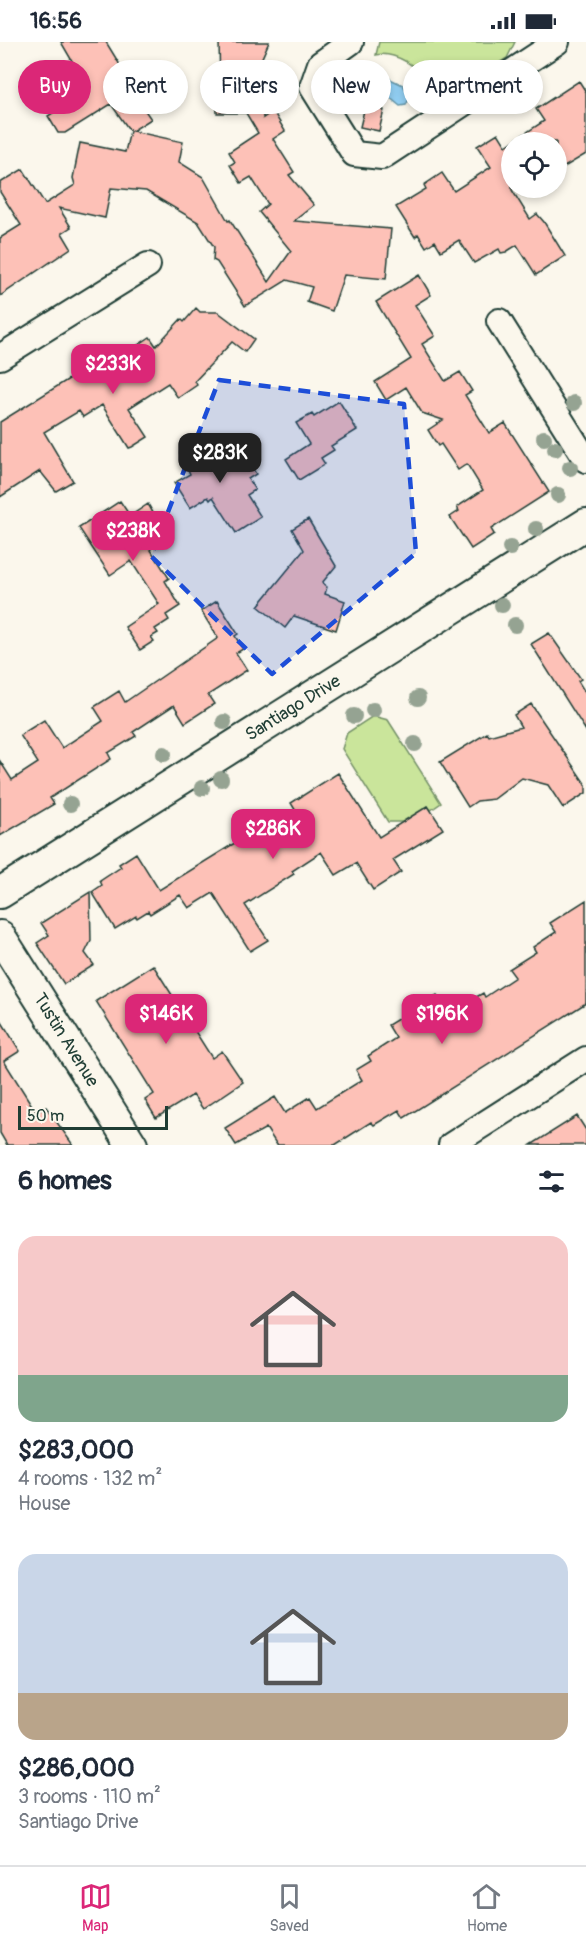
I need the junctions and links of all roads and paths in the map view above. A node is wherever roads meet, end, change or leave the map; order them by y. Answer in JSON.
{"nodes":[{"id":1,"x":351,"y":42,"type":"edge"},
{"id":2,"x":557,"y":42,"type":"edge"},
{"id":3,"x":148,"y":265,"type":"dead end"},
{"id":4,"x":499,"y":321,"type":"dead end"},
{"id":5,"x":0,"y":357,"type":"edge"},
{"id":6,"x":586,"y":460,"type":"edge"},
{"id":7,"x":586,"y":524,"type":"edge"},
{"id":8,"x":0,"y":893,"type":"edge"},
{"id":9,"x":0,"y":936,"type":"edge"},
{"id":10,"x":586,"y":1059,"type":"edge"},
{"id":11,"x":132,"y":1145,"type":"edge"},
{"id":12,"x":451,"y":1145,"type":"edge"}],
"edges":[{"from":1,"to":2,"type":"street"},
{"from":3,"to":5,"type":"street"},
{"from":4,"to":6,"type":"street"},
{"from":7,"to":8,"type":"street","name":"Santiago Drive"},
{"from":9,"to":11,"type":"street","name":"Tustin Avenue"},
{"from":10,"to":12,"type":"street"}]}
